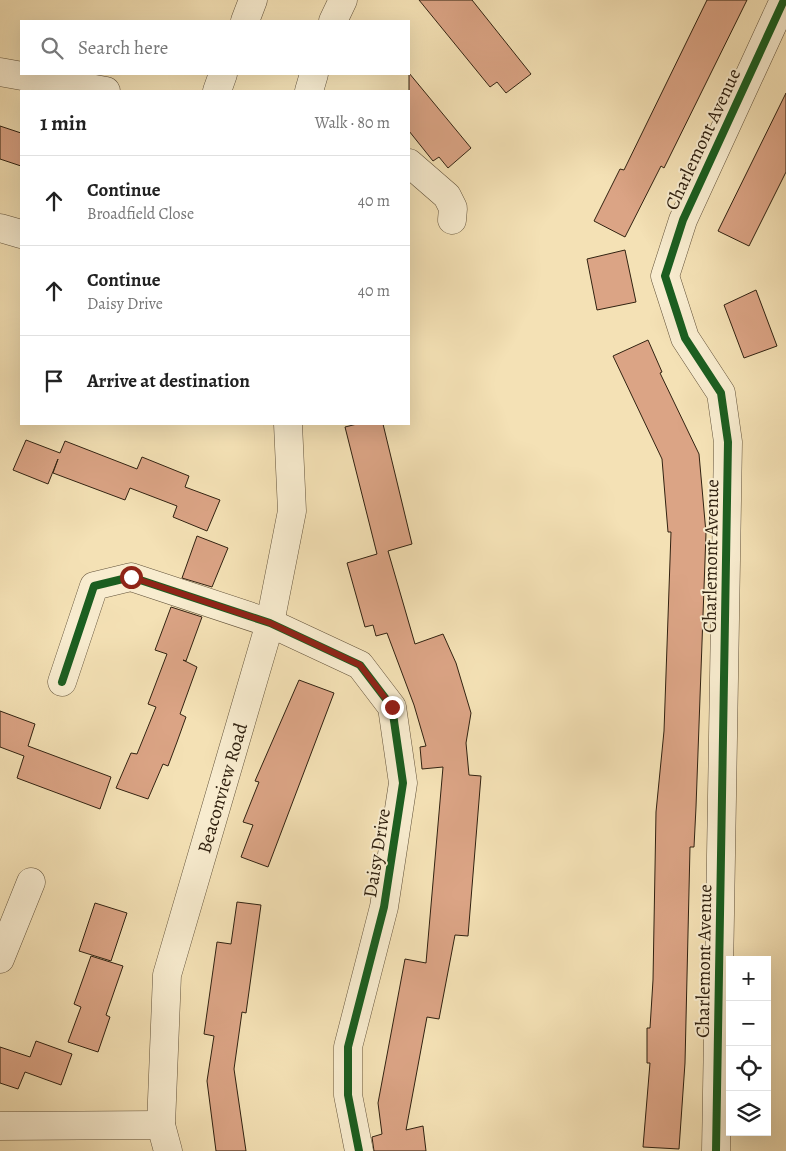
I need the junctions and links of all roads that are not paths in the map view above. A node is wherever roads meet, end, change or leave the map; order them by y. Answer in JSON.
{"nodes":[{"id":1,"x":254,"y":0,"type":"edge"},
{"id":2,"x":343,"y":0,"type":"edge"},
{"id":3,"x":784,"y":0,"type":"edge"},
{"id":4,"x":244,"y":20,"type":"edge"},
{"id":5,"x":333,"y":20,"type":"edge"},
{"id":6,"x":0,"y":72,"type":"edge"},
{"id":7,"x":223,"y":75,"type":"edge"},
{"id":8,"x":314,"y":75,"type":"edge"},
{"id":9,"x":100,"y":90,"type":"edge"},
{"id":10,"x":217,"y":90,"type":"edge"},
{"id":11,"x":309,"y":90,"type":"edge"},
{"id":12,"x":410,"y":164,"type":"edge"},
{"id":13,"x":452,"y":220,"type":"dead end"},
{"id":14,"x":0,"y":228,"type":"edge"},
{"id":15,"x":20,"y":234,"type":"edge"},
{"id":16,"x":288,"y":425,"type":"edge"},
{"id":17,"x":270,"y":623,"type":"junction"},
{"id":18,"x":62,"y":682,"type":"dead end"},
{"id":19,"x":31,"y":882,"type":"dead end"},
{"id":20,"x":0,"y":959,"type":"edge"},
{"id":21,"x":161,"y":1124,"type":"junction"},
{"id":22,"x":0,"y":1126,"type":"edge"},
{"id":23,"x":168,"y":1151,"type":"edge"},
{"id":24,"x":359,"y":1151,"type":"edge"},
{"id":25,"x":716,"y":1151,"type":"edge"}],
"edges":[{"from":1,"to":4,"type":"street"},
{"from":2,"to":5,"type":"street"},
{"from":3,"to":25,"type":"street","name":"Charlemont Avenue"},
{"from":6,"to":9,"type":"street"},
{"from":7,"to":10,"type":"street"},
{"from":8,"to":11,"type":"street"},
{"from":12,"to":13,"type":"street"},
{"from":14,"to":15,"type":"street"},
{"from":16,"to":17,"type":"street","name":"Beaconview Road"},
{"from":17,"to":18,"type":"street","name":"Daisy Drive"},
{"from":17,"to":21,"type":"street","name":"Beaconview Road"},
{"from":17,"to":24,"type":"street","name":"Daisy Drive"},
{"from":19,"to":20,"type":"street"},
{"from":21,"to":22,"type":"street"},
{"from":21,"to":23,"type":"street","name":"Beaconview Road"}]}
